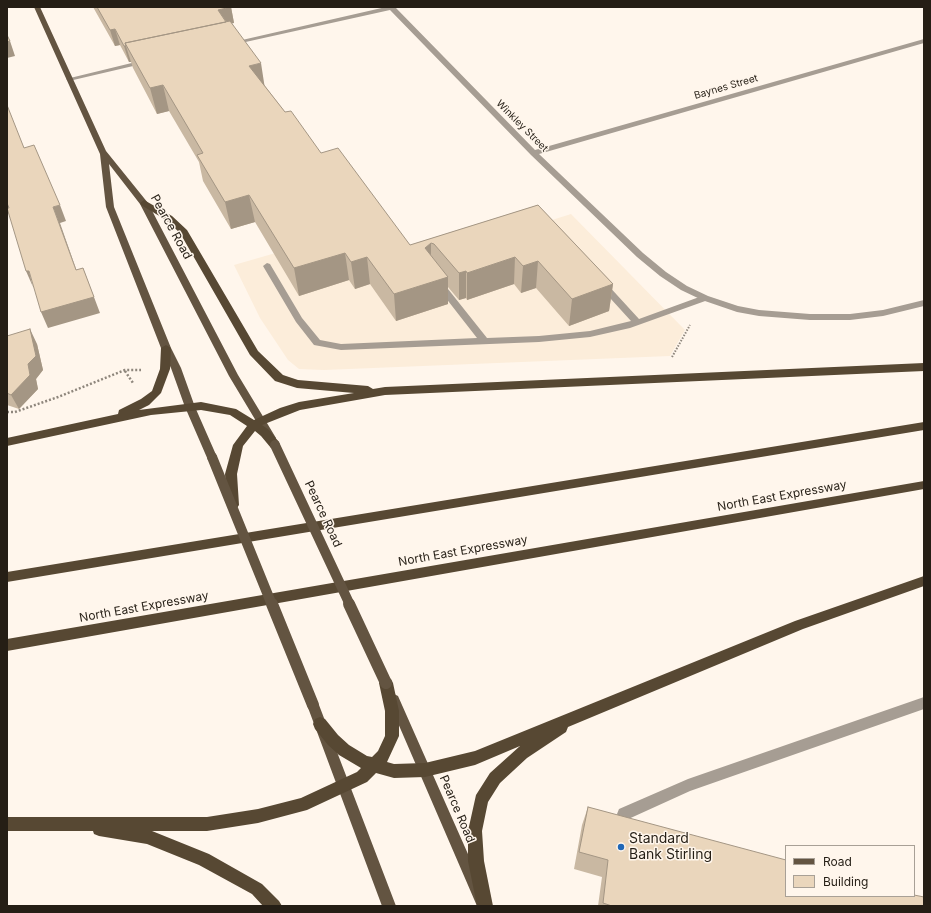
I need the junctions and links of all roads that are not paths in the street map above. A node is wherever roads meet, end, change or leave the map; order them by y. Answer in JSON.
{"nodes":[{"id":1,"x":37,"y":7,"type":"edge"},
{"id":2,"x":393,"y":7,"type":"edge"},
{"id":3,"x":924,"y":41,"type":"edge"},
{"id":4,"x":223,"y":45,"type":"edge"},
{"id":5,"x":154,"y":60,"type":"edge"},
{"id":6,"x":69,"y":79,"type":"junction"},
{"id":7,"x":103,"y":152,"type":"junction"},
{"id":8,"x":534,"y":153,"type":"junction"},
{"id":9,"x":144,"y":203,"type":"junction"},
{"id":10,"x":267,"y":266,"type":"dead end"},
{"id":11,"x":596,"y":277,"type":"edge"},
{"id":12,"x":436,"y":280,"type":"edge"},
{"id":13,"x":705,"y":298,"type":"junction"},
{"id":14,"x":924,"y":303,"type":"edge"},
{"id":15,"x":637,"y":322,"type":"junction"},
{"id":16,"x":484,"y":341,"type":"junction"},
{"id":17,"x":166,"y":348,"type":"junction"},
{"id":18,"x":924,"y":367,"type":"edge"},
{"id":19,"x":385,"y":391,"type":"junction"},
{"id":20,"x":190,"y":407,"type":"junction"},
{"id":21,"x":108,"y":420,"type":"junction"},
{"id":22,"x":258,"y":423,"type":"junction"},
{"id":23,"x":924,"y":426,"type":"edge"},
{"id":24,"x":7,"y":442,"type":"edge"},
{"id":25,"x":275,"y":445,"type":"joint"},
{"id":26,"x":924,"y":485,"type":"edge"},
{"id":27,"x":233,"y":505,"type":"junction"},
{"id":28,"x":7,"y":577,"type":"edge"},
{"id":29,"x":924,"y":581,"type":"edge"},
{"id":30,"x":7,"y":645,"type":"edge"},
{"id":31,"x":386,"y":683,"type":"junction"},
{"id":32,"x":924,"y":703,"type":"edge"},
{"id":33,"x":580,"y":714,"type":"junction"},
{"id":34,"x":320,"y":724,"type":"junction"},
{"id":35,"x":375,"y":765,"type":"junction"},
{"id":36,"x":425,"y":770,"type":"junction"},
{"id":37,"x":344,"y":787,"type":"junction"},
{"id":38,"x":624,"y":814,"type":"dead end"},
{"id":39,"x":7,"y":824,"type":"edge"},
{"id":40,"x":63,"y":824,"type":"junction"},
{"id":41,"x":274,"y":906,"type":"edge"},
{"id":42,"x":389,"y":906,"type":"edge"},
{"id":43,"x":484,"y":906,"type":"edge"}],
"edges":[{"from":1,"to":6,"type":"main road","name":"Pearce Road"},
{"from":2,"to":4,"type":"street"},
{"from":2,"to":8,"type":"street","name":"Winkley Street"},
{"from":3,"to":8,"type":"street","name":"Baynes Street"},
{"from":5,"to":6,"type":"street"},
{"from":6,"to":7,"type":"main road","name":"Pearce Road"},
{"from":7,"to":9,"type":"main road","name":"Pearce Road"},
{"from":7,"to":17,"type":"main road","name":"Pearce Road"},
{"from":8,"to":13,"type":"street","name":"Winkley Street"},
{"from":9,"to":19,"type":"highway"},
{"from":9,"to":22,"type":"main road","name":"Pearce Road"},
{"from":10,"to":16,"type":"street"},
{"from":11,"to":15,"type":"street"},
{"from":12,"to":16,"type":"street"},
{"from":13,"to":14,"type":"street","name":"Winkley Street"},
{"from":13,"to":15,"type":"street"},
{"from":15,"to":16,"type":"street"},
{"from":17,"to":20,"type":"main road","name":"Pearce Road"},
{"from":17,"to":21,"type":"highway"},
{"from":18,"to":19,"type":"highway"},
{"from":19,"to":22,"type":"highway"},
{"from":20,"to":21,"type":"highway"},
{"from":20,"to":22,"type":"highway"},
{"from":20,"to":27,"type":"main road","name":"Pearce Road","bridge":true},
{"from":21,"to":24,"type":"highway"},
{"from":22,"to":25,"type":"highway"},
{"from":22,"to":27,"type":"highway"},
{"from":23,"to":28,"type":"highway"},
{"from":25,"to":31,"type":"main road","name":"Pearce Road","bridge":true},
{"from":26,"to":30,"type":"highway","name":"North East Expressway"},
{"from":27,"to":34,"type":"main road","name":"Pearce Road","bridge":true},
{"from":29,"to":33,"type":"highway"},
{"from":31,"to":35,"type":"highway"},
{"from":31,"to":36,"type":"main road","name":"Pearce Road"},
{"from":32,"to":38,"type":"street"},
{"from":33,"to":36,"type":"highway"},
{"from":33,"to":43,"type":"highway"},
{"from":34,"to":35,"type":"highway"},
{"from":34,"to":37,"type":"main road","name":"Pearce Road"},
{"from":35,"to":36,"type":"highway"},
{"from":35,"to":37,"type":"highway"},
{"from":36,"to":43,"type":"main road","name":"Pearce Road"},
{"from":37,"to":40,"type":"highway"},
{"from":37,"to":42,"type":"main road","name":"Pearce Road"},
{"from":39,"to":40,"type":"highway"},
{"from":40,"to":41,"type":"highway"}]}
